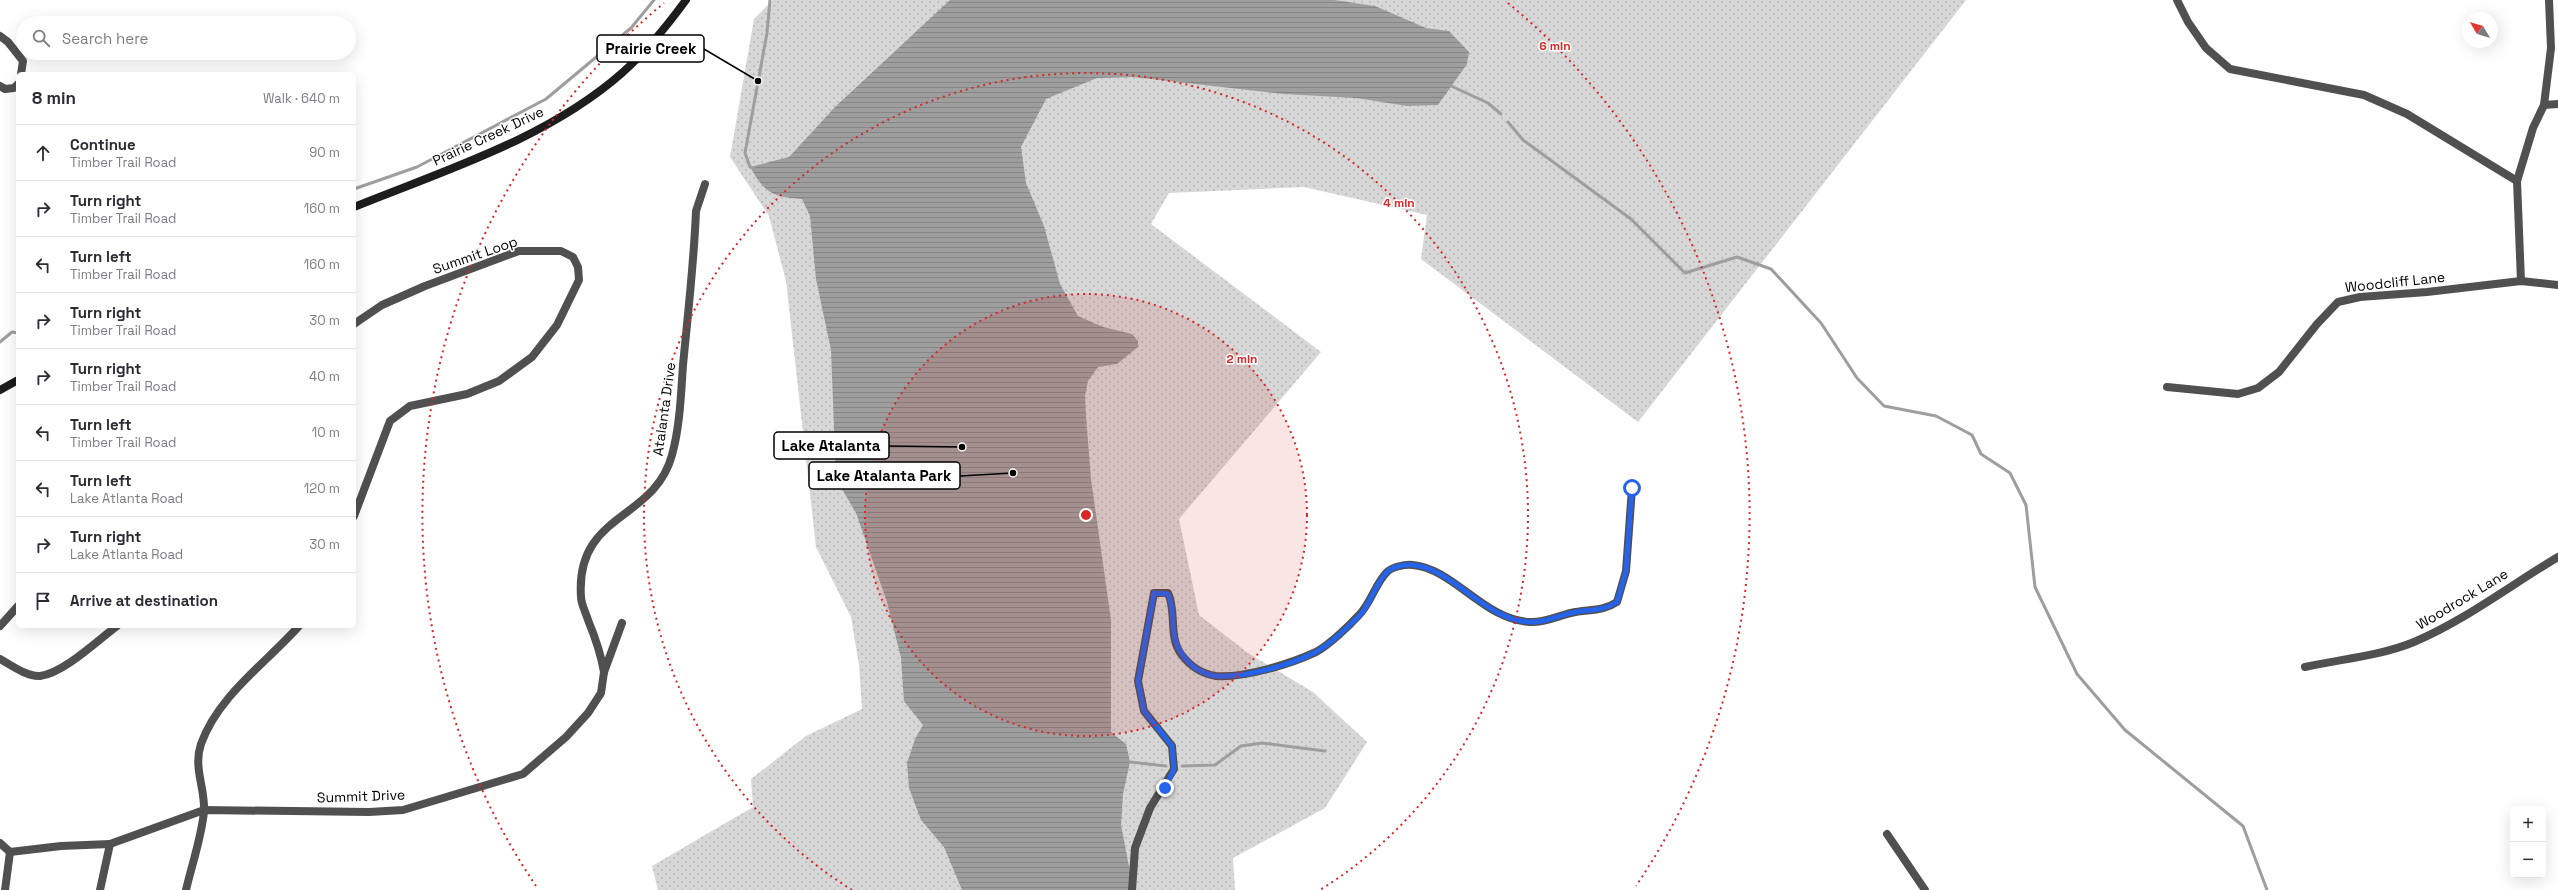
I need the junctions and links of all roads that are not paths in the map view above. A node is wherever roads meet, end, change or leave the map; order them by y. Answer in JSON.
{"nodes":[{"id":1,"x":686,"y":0,"type":"edge"},
{"id":2,"x":2177,"y":0,"type":"edge"},
{"id":3,"x":2549,"y":0,"type":"edge"},
{"id":4,"x":0,"y":36,"type":"edge"},
{"id":5,"x":16,"y":52,"type":"edge"},
{"id":6,"x":22,"y":60,"type":"edge"},
{"id":7,"x":21,"y":72,"type":"edge"},
{"id":8,"x":0,"y":86,"type":"edge"},
{"id":9,"x":16,"y":86,"type":"edge"},
{"id":10,"x":2558,"y":104,"type":"edge"},
{"id":11,"x":2544,"y":105,"type":"junction"},
{"id":12,"x":2517,"y":181,"type":"junction"},
{"id":13,"x":704,"y":184,"type":"dead end"},
{"id":14,"x":356,"y":205,"type":"edge"},
{"id":15,"x":2521,"y":281,"type":"junction"},
{"id":16,"x":2558,"y":285,"type":"edge"},
{"id":17,"x":356,"y":323,"type":"edge"},
{"id":18,"x":16,"y":381,"type":"edge"},
{"id":19,"x":2166,"y":387,"type":"dead end"},
{"id":20,"x":0,"y":390,"type":"edge"},
{"id":21,"x":1632,"y":488,"type":"dead end"},
{"id":22,"x":356,"y":511,"type":"edge"},
{"id":23,"x":2558,"y":557,"type":"edge"},
{"id":24,"x":16,"y":608,"type":"edge"},
{"id":25,"x":622,"y":623,"type":"dead end"},
{"id":26,"x":0,"y":626,"type":"edge"},
{"id":27,"x":114,"y":628,"type":"edge"},
{"id":28,"x":297,"y":628,"type":"edge"},
{"id":29,"x":0,"y":659,"type":"edge"},
{"id":30,"x":2305,"y":667,"type":"dead end"},
{"id":31,"x":604,"y":672,"type":"junction"},
{"id":32,"x":204,"y":810,"type":"junction"},
{"id":33,"x":1887,"y":834,"type":"dead end"},
{"id":34,"x":0,"y":843,"type":"edge"},
{"id":35,"x":110,"y":844,"type":"junction"},
{"id":36,"x":10,"y":852,"type":"junction"},
{"id":37,"x":6,"y":890,"type":"edge"},
{"id":38,"x":100,"y":890,"type":"edge"},
{"id":39,"x":186,"y":890,"type":"edge"},
{"id":40,"x":1132,"y":890,"type":"edge"},
{"id":41,"x":1926,"y":890,"type":"edge"}],
"edges":[{"from":1,"to":14,"type":"main road","name":"Prairie Creek Drive"},
{"from":2,"to":12,"type":"street"},
{"from":3,"to":11,"type":"street"},
{"from":4,"to":5,"type":"street"},
{"from":6,"to":7,"type":"street"},
{"from":8,"to":9,"type":"street"},
{"from":10,"to":11,"type":"street"},
{"from":11,"to":12,"type":"street"},
{"from":12,"to":15,"type":"street"},
{"from":13,"to":31,"type":"street","name":"Atalanta Drive"},
{"from":15,"to":16,"type":"street","name":"Woodcliff Lane"},
{"from":15,"to":19,"type":"street","name":"Woodcliff Lane"},
{"from":17,"to":22,"type":"street","name":"Summit Loop"},
{"from":18,"to":20,"type":"main road"},
{"from":21,"to":40,"type":"street"},
{"from":23,"to":30,"type":"street","name":"Woodrock Lane"},
{"from":24,"to":26,"type":"street"},
{"from":25,"to":31,"type":"street","name":"Summit Drive"},
{"from":27,"to":29,"type":"street"},
{"from":28,"to":32,"type":"street"},
{"from":31,"to":32,"type":"street","name":"Summit Drive"},
{"from":32,"to":35,"type":"street","name":"Summit Drive"},
{"from":32,"to":39,"type":"street"},
{"from":33,"to":41,"type":"street"},
{"from":34,"to":36,"type":"street"},
{"from":35,"to":36,"type":"street","name":"Summit Drive"},
{"from":35,"to":38,"type":"street"},
{"from":36,"to":37,"type":"street"}]}
